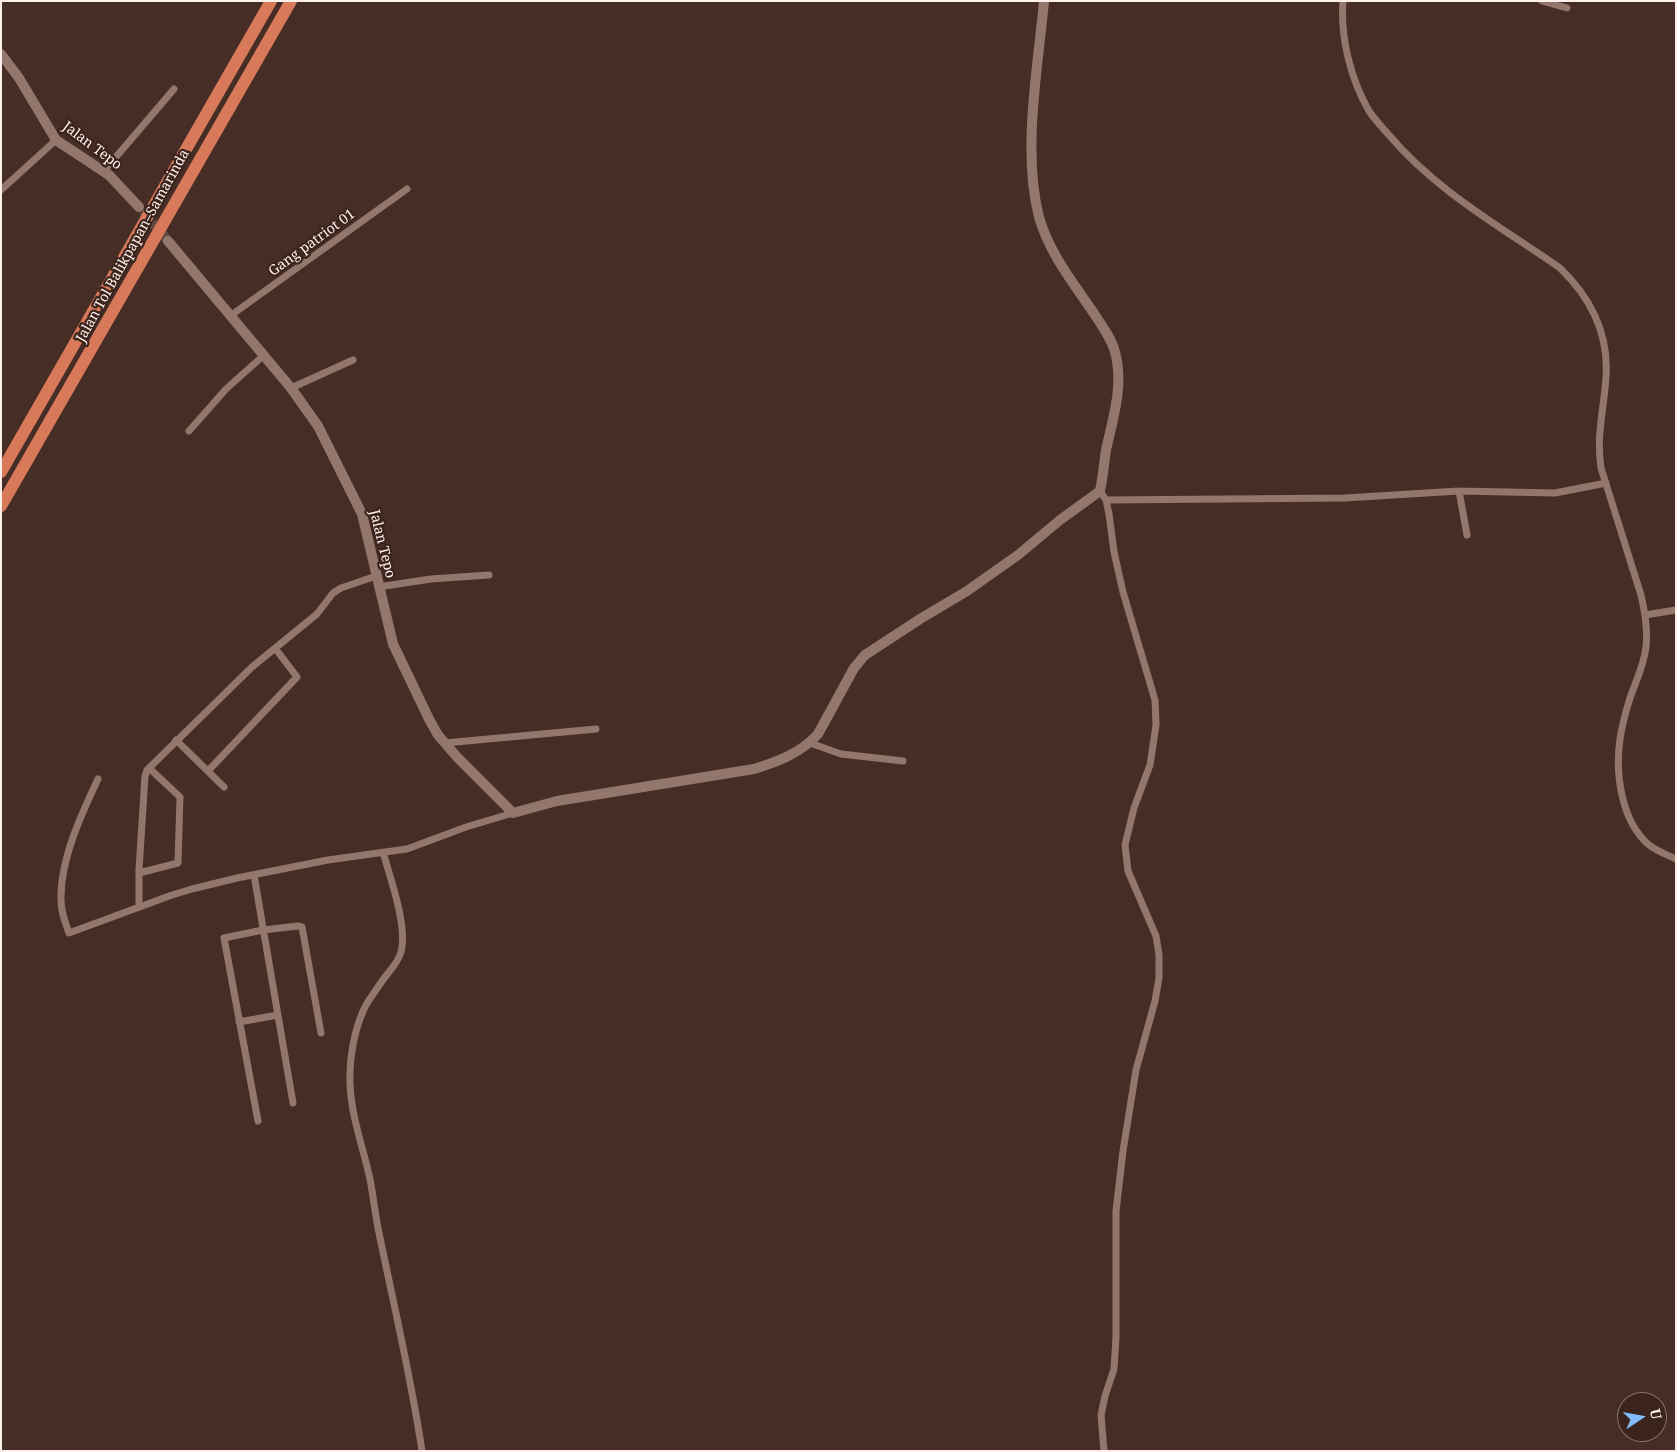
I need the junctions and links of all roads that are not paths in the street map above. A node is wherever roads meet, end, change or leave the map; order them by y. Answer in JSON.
{"nodes":[{"id":1,"x":271,"y":1,"type":"edge"},
{"id":2,"x":291,"y":1,"type":"edge"},
{"id":3,"x":1044,"y":1,"type":"edge"},
{"id":4,"x":1343,"y":1,"type":"edge"},
{"id":5,"x":1542,"y":1,"type":"edge"},
{"id":6,"x":1567,"y":8,"type":"dead end"},
{"id":7,"x":1,"y":54,"type":"edge"},
{"id":8,"x":174,"y":89,"type":"dead end"},
{"id":9,"x":56,"y":140,"type":"junction"},
{"id":10,"x":104,"y":171,"type":"junction"},
{"id":11,"x":407,"y":189,"type":"dead end"},
{"id":12,"x":1,"y":190,"type":"edge"},
{"id":13,"x":139,"y":207,"type":"tunnel mouth"},
{"id":14,"x":168,"y":241,"type":"tunnel mouth"},
{"id":15,"x":230,"y":316,"type":"junction"},
{"id":16,"x":263,"y":356,"type":"junction"},
{"id":17,"x":353,"y":360,"type":"dead end"},
{"id":18,"x":290,"y":388,"type":"junction"},
{"id":19,"x":189,"y":432,"type":"dead end"},
{"id":20,"x":1,"y":472,"type":"edge"},
{"id":21,"x":1606,"y":483,"type":"junction"},
{"id":22,"x":1458,"y":491,"type":"junction"},
{"id":23,"x":1103,"y":496,"type":"junction"},
{"id":24,"x":1,"y":506,"type":"edge"},
{"id":25,"x":1467,"y":535,"type":"dead end"},
{"id":26,"x":489,"y":575,"type":"dead end"},
{"id":27,"x":376,"y":576,"type":"junction"},
{"id":28,"x":378,"y":587,"type":"junction"},
{"id":29,"x":1676,"y":610,"type":"edge"},
{"id":30,"x":1645,"y":615,"type":"junction"},
{"id":31,"x":276,"y":648,"type":"junction"},
{"id":32,"x":596,"y":729,"type":"dead end"},
{"id":33,"x":176,"y":740,"type":"junction"},
{"id":34,"x":445,"y":743,"type":"junction"},
{"id":35,"x":810,"y":743,"type":"junction"},
{"id":36,"x":903,"y":761,"type":"dead end"},
{"id":37,"x":149,"y":768,"type":"junction"},
{"id":38,"x":208,"y":771,"type":"junction"},
{"id":39,"x":98,"y":779,"type":"dead end"},
{"id":40,"x":224,"y":787,"type":"dead end"},
{"id":41,"x":513,"y":813,"type":"junction"},
{"id":42,"x":384,"y":852,"type":"junction"},
{"id":43,"x":1676,"y":859,"type":"edge"},
{"id":44,"x":139,"y":873,"type":"junction"},
{"id":45,"x":254,"y":875,"type":"junction"},
{"id":46,"x":139,"y":907,"type":"junction"},
{"id":47,"x":264,"y":930,"type":"junction"},
{"id":48,"x":278,"y":1015,"type":"junction"},
{"id":49,"x":239,"y":1022,"type":"junction"},
{"id":50,"x":321,"y":1033,"type":"dead end"},
{"id":51,"x":292,"y":1103,"type":"dead end"},
{"id":52,"x":258,"y":1121,"type":"dead end"},
{"id":53,"x":422,"y":1451,"type":"edge"},
{"id":54,"x":1104,"y":1451,"type":"edge"}],
"edges":[{"from":1,"to":20,"type":"highway","name":"Jalan Tol Balikpapan–Samarinda"},
{"from":2,"to":24,"type":"highway","name":"Jalan Tol Balikpapan–Samarinda"},
{"from":3,"to":23,"type":"street"},
{"from":4,"to":21,"type":"street"},
{"from":5,"to":6,"type":"street"},
{"from":7,"to":9,"type":"street","name":"Jalan Tepo"},
{"from":8,"to":10,"type":"street"},
{"from":9,"to":10,"type":"street","name":"Jalan Tepo"},
{"from":9,"to":12,"type":"street"},
{"from":10,"to":13,"type":"street","name":"Jalan Tepo"},
{"from":11,"to":15,"type":"street","name":"Gang patriot 01"},
{"from":14,"to":15,"type":"street","name":"Jalan Tepo"},
{"from":15,"to":16,"type":"street","name":"Jalan Tepo"},
{"from":16,"to":18,"type":"street","name":"Jalan Tepo"},
{"from":16,"to":19,"type":"street"},
{"from":17,"to":18,"type":"street"},
{"from":18,"to":27,"type":"street","name":"Jalan Tepo"},
{"from":21,"to":22,"type":"street"},
{"from":21,"to":30,"type":"street"},
{"from":22,"to":23,"type":"street"},
{"from":22,"to":25,"type":"street"},
{"from":23,"to":35,"type":"street"},
{"from":23,"to":54,"type":"street"},
{"from":26,"to":28,"type":"street"},
{"from":27,"to":28,"type":"street","name":"Jalan Tepo"},
{"from":27,"to":31,"type":"street"},
{"from":28,"to":34,"type":"street","name":"Jalan Tepo"},
{"from":29,"to":30,"type":"street"},
{"from":30,"to":43,"type":"street"},
{"from":31,"to":33,"type":"street"},
{"from":31,"to":38,"type":"street"},
{"from":32,"to":34,"type":"street"},
{"from":33,"to":37,"type":"street"},
{"from":33,"to":38,"type":"street"},
{"from":34,"to":41,"type":"street","name":"Jalan Tepo"},
{"from":35,"to":36,"type":"street"},
{"from":35,"to":41,"type":"street"},
{"from":37,"to":44,"type":"street"},
{"from":37,"to":44,"type":"street"},
{"from":38,"to":40,"type":"street"},
{"from":39,"to":46,"type":"street"},
{"from":41,"to":42,"type":"street"},
{"from":42,"to":45,"type":"street"},
{"from":42,"to":53,"type":"street"},
{"from":44,"to":46,"type":"street"},
{"from":45,"to":46,"type":"street"},
{"from":45,"to":47,"type":"street"},
{"from":47,"to":48,"type":"street"},
{"from":47,"to":49,"type":"street"},
{"from":47,"to":50,"type":"street"},
{"from":48,"to":49,"type":"street"},
{"from":48,"to":51,"type":"street"},
{"from":49,"to":52,"type":"street"}]}
